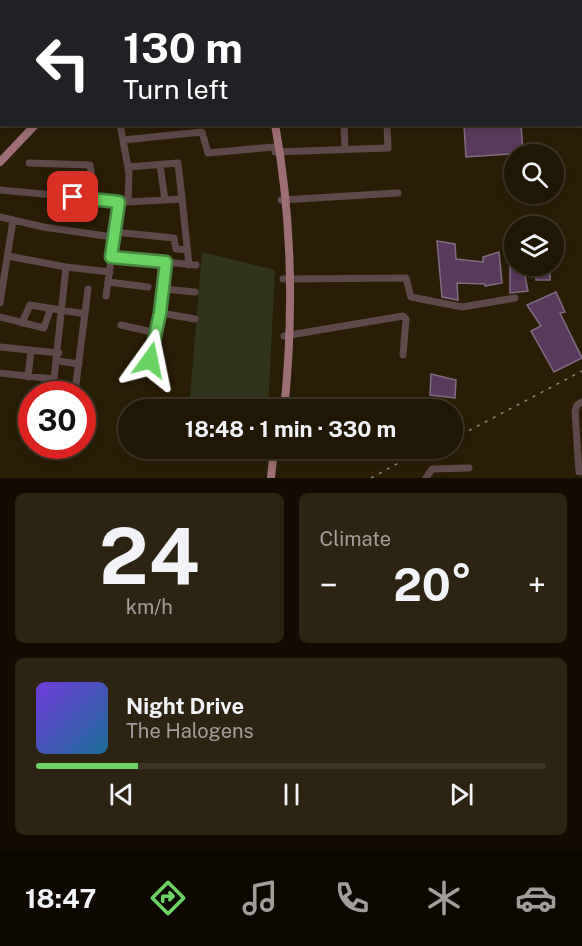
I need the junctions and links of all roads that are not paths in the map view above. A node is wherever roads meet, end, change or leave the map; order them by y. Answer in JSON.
{"nodes":[{"id":1,"x":34,"y":126,"type":"edge"},
{"id":2,"x":120,"y":126,"type":"edge"},
{"id":3,"x":270,"y":126,"type":"edge"},
{"id":4,"x":275,"y":126,"type":"edge"},
{"id":5,"x":344,"y":126,"type":"edge"},
{"id":6,"x":387,"y":126,"type":"edge"},
{"id":7,"x":202,"y":128,"type":"edge"},
{"id":8,"x":123,"y":140,"type":"junction"},
{"id":9,"x":345,"y":149,"type":"junction"},
{"id":10,"x":276,"y":151,"type":"junction"},
{"id":11,"x":0,"y":162,"type":"edge"},
{"id":12,"x":29,"y":163,"type":"dead end"},
{"id":13,"x":160,"y":165,"type":"junction"},
{"id":14,"x":128,"y":167,"type":"junction"},
{"id":15,"x":2,"y":190,"type":"edge"},
{"id":16,"x":398,"y":193,"type":"dead end"},
{"id":17,"x":0,"y":198,"type":"edge"},
{"id":18,"x":95,"y":199,"type":"junction"},
{"id":19,"x":182,"y":199,"type":"junction"},
{"id":20,"x":284,"y":199,"type":"junction"},
{"id":21,"x":165,"y":200,"type":"junction"},
{"id":22,"x":119,"y":202,"type":"junction"},
{"id":23,"x":128,"y":202,"type":"junction"},
{"id":24,"x":0,"y":217,"type":"edge"},
{"id":25,"x":13,"y":220,"type":"junction"},
{"id":26,"x":113,"y":235,"type":"junction"},
{"id":27,"x":0,"y":248,"type":"edge"},
{"id":28,"x":187,"y":250,"type":"junction"},
{"id":29,"x":8,"y":252,"type":"junction"},
{"id":30,"x":111,"y":257,"type":"junction"},
{"id":31,"x":166,"y":262,"type":"junction"},
{"id":32,"x":66,"y":267,"type":"junction"},
{"id":33,"x":110,"y":272,"type":"junction"},
{"id":34,"x":3,"y":275,"type":"edge"},
{"id":35,"x":286,"y":279,"type":"junction"},
{"id":36,"x":108,"y":282,"type":"junction"},
{"id":37,"x":148,"y":287,"type":"dead end"},
{"id":38,"x":88,"y":288,"type":"dead end"},
{"id":39,"x":163,"y":289,"type":"junction"},
{"id":40,"x":195,"y":292,"type":"dead end"},
{"id":41,"x":106,"y":296,"type":"dead end"},
{"id":42,"x":515,"y":298,"type":"dead end"},
{"id":43,"x":0,"y":303,"type":"edge"},
{"id":44,"x":50,"y":309,"type":"junction"},
{"id":45,"x":63,"y":312,"type":"junction"},
{"id":46,"x":160,"y":313,"type":"junction"},
{"id":47,"x":85,"y":314,"type":"junction"},
{"id":48,"x":0,"y":317,"type":"edge"},
{"id":49,"x":195,"y":319,"type":"dead end"},
{"id":50,"x":22,"y":323,"type":"junction"},
{"id":51,"x":121,"y":325,"type":"dead end"},
{"id":52,"x":156,"y":333,"type":"junction"},
{"id":53,"x":286,"y":337,"type":"junction"},
{"id":54,"x":0,"y":347,"type":"edge"},
{"id":55,"x":31,"y":350,"type":"junction"},
{"id":56,"x":403,"y":355,"type":"dead end"},
{"id":57,"x":58,"y":357,"type":"junction"},
{"id":58,"x":150,"y":360,"type":"dead end"},
{"id":59,"x":79,"y":364,"type":"junction"},
{"id":60,"x":0,"y":374,"type":"edge"},
{"id":61,"x":27,"y":377,"type":"junction"},
{"id":62,"x":76,"y":381,"type":"edge"},
{"id":63,"x":280,"y":399,"type":"edge"},
{"id":64,"x":284,"y":399,"type":"edge"},
{"id":65,"x":582,"y":402,"type":"edge"},
{"id":66,"x":580,"y":458,"type":"edge"},
{"id":67,"x":273,"y":459,"type":"edge"},
{"id":68,"x":278,"y":459,"type":"edge"},
{"id":69,"x":469,"y":468,"type":"dead end"},
{"id":70,"x":579,"y":472,"type":"dead end"},
{"id":71,"x":271,"y":478,"type":"edge"},
{"id":72,"x":276,"y":478,"type":"edge"},
{"id":73,"x":426,"y":478,"type":"edge"}],
"edges":[{"from":1,"to":11,"type":"main road"},
{"from":2,"to":8,"type":"street"},
{"from":3,"to":10,"type":"main road"},
{"from":4,"to":10,"type":"main road"},
{"from":5,"to":9,"type":"street"},
{"from":6,"to":9,"type":"street"},
{"from":7,"to":8,"type":"street"},
{"from":7,"to":10,"type":"street"},
{"from":8,"to":14,"type":"street"},
{"from":9,"to":10,"type":"street"},
{"from":10,"to":20,"type":"main road"},
{"from":12,"to":18,"type":"street"},
{"from":13,"to":14,"type":"street"},
{"from":13,"to":19,"type":"street"},
{"from":13,"to":21,"type":"street"},
{"from":14,"to":23,"type":"street"},
{"from":15,"to":17,"type":"street"},
{"from":15,"to":18,"type":"street"},
{"from":16,"to":20,"type":"street"},
{"from":18,"to":22,"type":"street"},
{"from":19,"to":21,"type":"street"},
{"from":19,"to":28,"type":"street"},
{"from":20,"to":35,"type":"main road"},
{"from":21,"to":23,"type":"street"},
{"from":22,"to":23,"type":"street"},
{"from":22,"to":26,"type":"street"},
{"from":24,"to":25,"type":"street"},
{"from":25,"to":26,"type":"street"},
{"from":25,"to":29,"type":"street"},
{"from":26,"to":28,"type":"street"},
{"from":26,"to":30,"type":"street"},
{"from":27,"to":29,"type":"street"},
{"from":28,"to":31,"type":"street"},
{"from":29,"to":32,"type":"street"},
{"from":29,"to":34,"type":"street"},
{"from":30,"to":31,"type":"street"},
{"from":30,"to":33,"type":"street"},
{"from":31,"to":39,"type":"street"},
{"from":32,"to":33,"type":"street"},
{"from":32,"to":45,"type":"street"},
{"from":33,"to":36,"type":"street"},
{"from":34,"to":43,"type":"street"},
{"from":35,"to":42,"type":"street"},
{"from":35,"to":53,"type":"main road"},
{"from":36,"to":37,"type":"street"},
{"from":36,"to":41,"type":"street"},
{"from":38,"to":47,"type":"street"},
{"from":39,"to":40,"type":"street"},
{"from":39,"to":46,"type":"street"},
{"from":44,"to":45,"type":"street"},
{"from":44,"to":50,"type":"street"},
{"from":44,"to":50,"type":"street"},
{"from":45,"to":47,"type":"street"},
{"from":45,"to":57,"type":"street"},
{"from":46,"to":49,"type":"street"},
{"from":46,"to":52,"type":"street"},
{"from":47,"to":59,"type":"street"},
{"from":48,"to":50,"type":"street"},
{"from":51,"to":52,"type":"street"},
{"from":52,"to":58,"type":"street"},
{"from":53,"to":56,"type":"street"},
{"from":53,"to":63,"type":"main road"},
{"from":53,"to":64,"type":"main road"},
{"from":54,"to":55,"type":"street"},
{"from":55,"to":57,"type":"street"},
{"from":55,"to":61,"type":"street"},
{"from":57,"to":59,"type":"street"},
{"from":57,"to":61,"type":"street"},
{"from":59,"to":62,"type":"street"},
{"from":60,"to":61,"type":"street"},
{"from":65,"to":66,"type":"street"},
{"from":66,"to":70,"type":"street"},
{"from":67,"to":71,"type":"main road"},
{"from":68,"to":72,"type":"main road"},
{"from":69,"to":73,"type":"street"}]}
